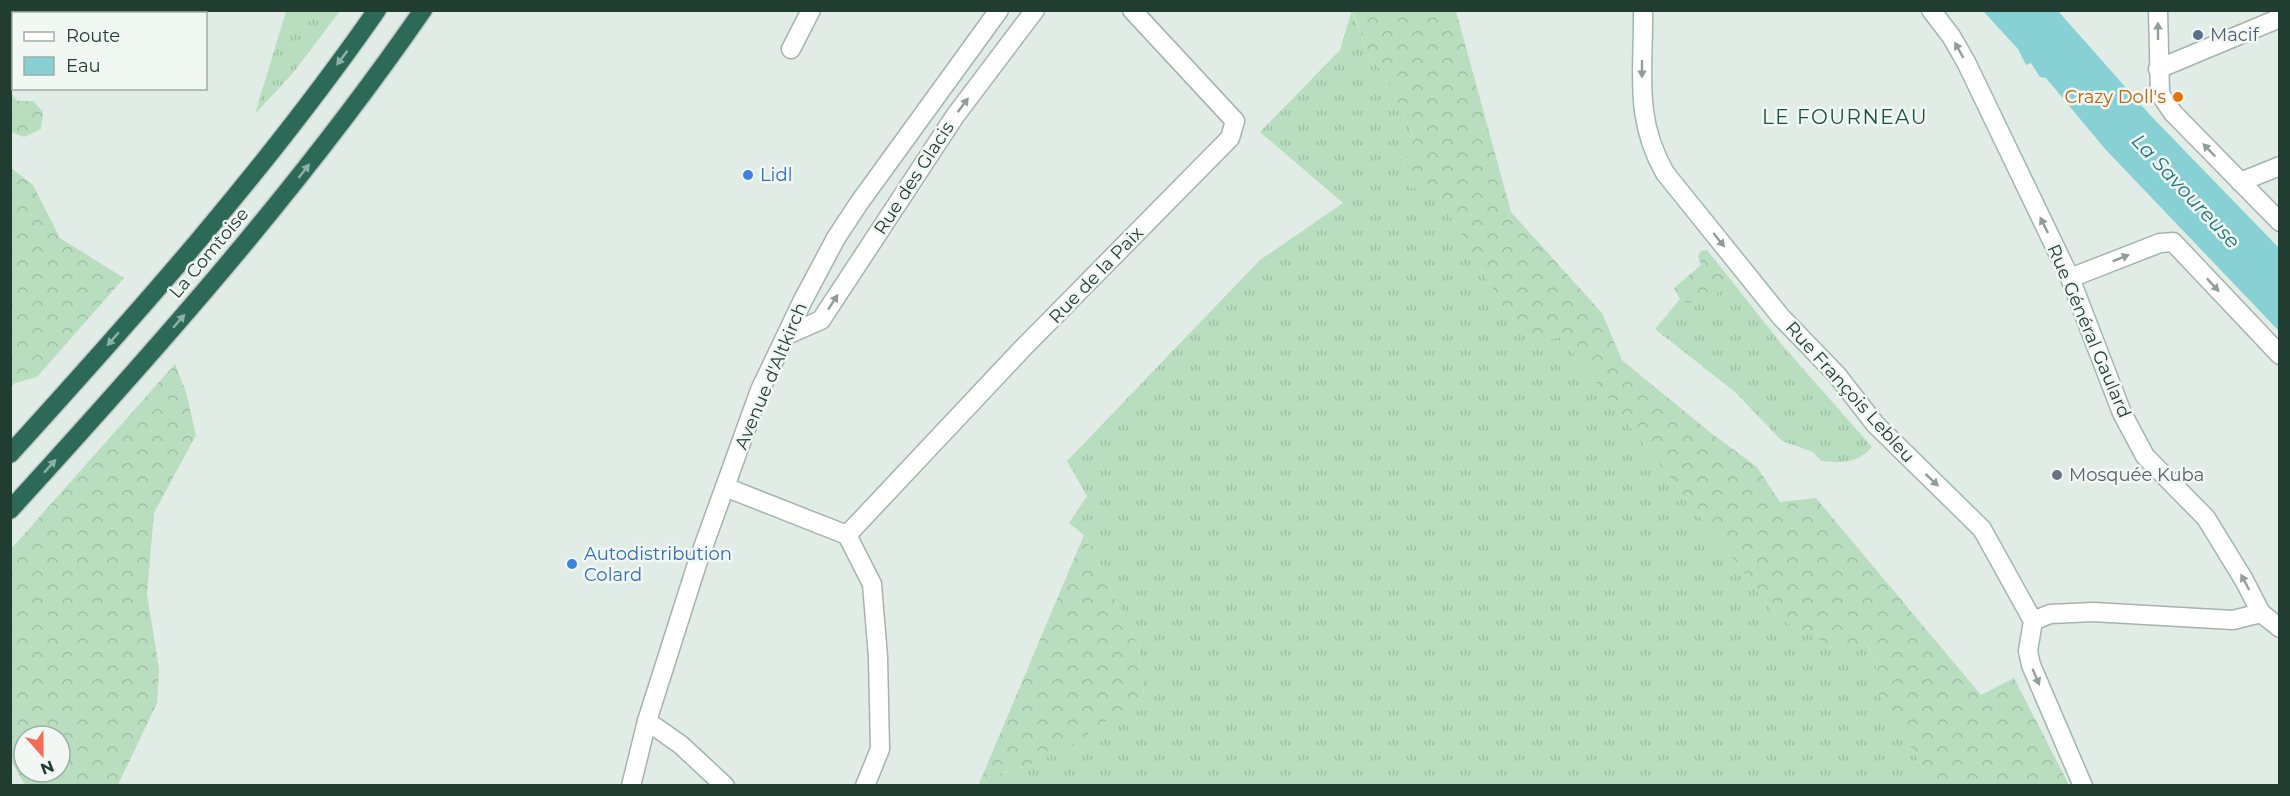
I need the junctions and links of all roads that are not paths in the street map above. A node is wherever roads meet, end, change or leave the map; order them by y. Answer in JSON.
{"nodes":[{"id":1,"x":377,"y":10,"type":"edge"},
{"id":2,"x":423,"y":10,"type":"edge"},
{"id":3,"x":811,"y":10,"type":"edge"},
{"id":4,"x":999,"y":10,"type":"edge"},
{"id":5,"x":1035,"y":10,"type":"edge"},
{"id":6,"x":1132,"y":10,"type":"edge"},
{"id":7,"x":1643,"y":10,"type":"edge"},
{"id":8,"x":1931,"y":10,"type":"edge"},
{"id":9,"x":2158,"y":10,"type":"edge"},
{"id":10,"x":2280,"y":18,"type":"edge"},
{"id":11,"x":791,"y":49,"type":"dead end"},
{"id":12,"x":2158,"y":69,"type":"junction"},
{"id":13,"x":2280,"y":166,"type":"edge"},
{"id":14,"x":2240,"y":182,"type":"junction"},
{"id":15,"x":2280,"y":222,"type":"edge"},
{"id":16,"x":2070,"y":278,"type":"junction"},
{"id":17,"x":787,"y":335,"type":"junction"},
{"id":18,"x":2280,"y":355,"type":"edge"},
{"id":19,"x":10,"y":454,"type":"edge"},
{"id":20,"x":724,"y":487,"type":"junction"},
{"id":21,"x":10,"y":510,"type":"edge"},
{"id":22,"x":847,"y":535,"type":"junction"},
{"id":23,"x":2261,"y":613,"type":"junction"},
{"id":24,"x":2033,"y":621,"type":"junction"},
{"id":25,"x":2280,"y":628,"type":"edge"},
{"id":26,"x":647,"y":721,"type":"junction"},
{"id":27,"x":631,"y":786,"type":"edge"},
{"id":28,"x":725,"y":786,"type":"edge"},
{"id":29,"x":865,"y":786,"type":"edge"},
{"id":30,"x":2083,"y":786,"type":"edge"}],
"edges":[{"from":1,"to":19,"type":"highway","name":"La Comtoise","one_way":true},
{"from":21,"to":2,"type":"highway","name":"La Comtoise","one_way":true},
{"from":3,"to":11,"type":"street"},
{"from":4,"to":17,"type":"street","name":"Avenue d'Altkirch"},
{"from":17,"to":5,"type":"street","name":"Rue des Glacis","one_way":true},
{"from":6,"to":22,"type":"street","name":"Rue de la Paix"},
{"from":7,"to":24,"type":"street","name":"Rue François Lebleu","one_way":true},
{"from":16,"to":8,"type":"street","name":"Rue Général Gaulard","one_way":true},
{"from":12,"to":9,"type":"street","one_way":true},
{"from":10,"to":12,"type":"street"},
{"from":14,"to":12,"type":"street","one_way":true},
{"from":13,"to":14,"type":"street"},
{"from":14,"to":15,"type":"street"},
{"from":16,"to":18,"type":"street","one_way":true},
{"from":23,"to":16,"type":"street","name":"Rue Général Gaulard","one_way":true},
{"from":17,"to":20,"type":"street","name":"Avenue d'Altkirch"},
{"from":20,"to":22,"type":"street"},
{"from":20,"to":26,"type":"street","name":"Avenue d'Altkirch"},
{"from":22,"to":29,"type":"street"},
{"from":23,"to":24,"type":"street"},
{"from":23,"to":25,"type":"street","name":"Rue Général Gaulard"},
{"from":24,"to":30,"type":"street","one_way":true},
{"from":26,"to":27,"type":"street","name":"Avenue d'Altkirch"},
{"from":26,"to":28,"type":"street"}]}
